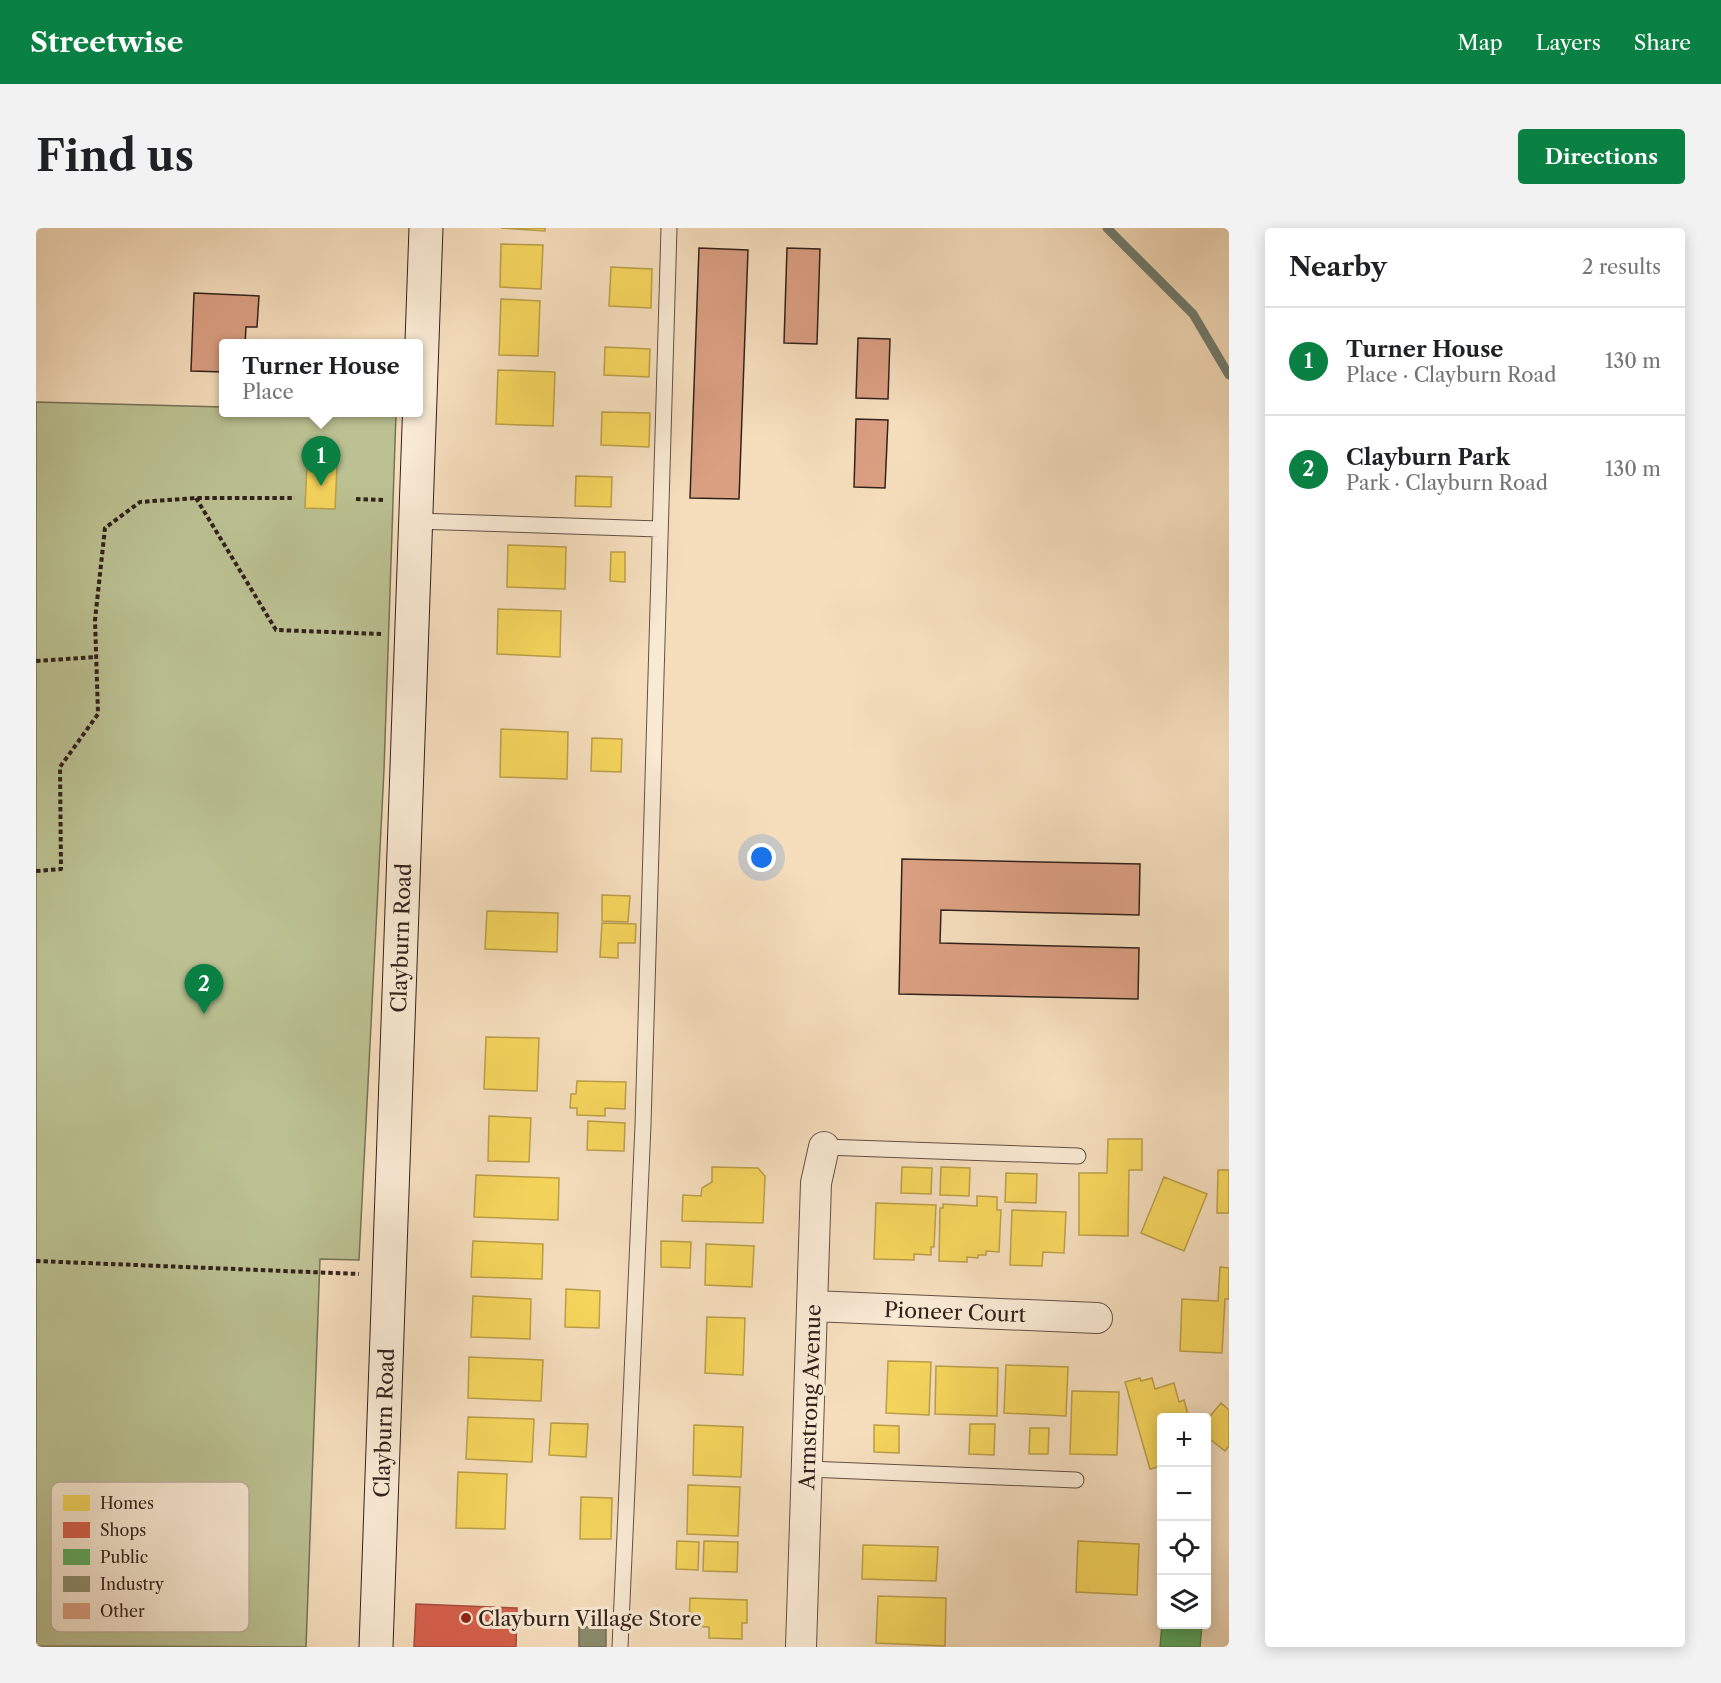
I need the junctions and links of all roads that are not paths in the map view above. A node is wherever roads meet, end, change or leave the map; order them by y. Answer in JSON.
{"nodes":[{"id":1,"x":426,"y":228,"type":"edge"},
{"id":2,"x":669,"y":228,"type":"edge"},
{"id":3,"x":422,"y":339,"type":"edge"},
{"id":4,"x":420,"y":417,"type":"edge"},
{"id":5,"x":416,"y":521,"type":"junction"},
{"id":6,"x":659,"y":529,"type":"junction"},
{"id":7,"x":824,"y":1147,"type":"joint"},
{"id":8,"x":1078,"y":1156,"type":"dead end"},
{"id":9,"x":813,"y":1306,"type":"junction"},
{"id":10,"x":1097,"y":1318,"type":"dead end"},
{"id":11,"x":808,"y":1469,"type":"junction"},
{"id":12,"x":1076,"y":1480,"type":"dead end"},
{"id":13,"x":376,"y":1647,"type":"edge"},
{"id":14,"x":620,"y":1647,"type":"edge"},
{"id":15,"x":801,"y":1647,"type":"edge"}],
"edges":[{"from":1,"to":3,"type":"street","name":"Clayburn Road"},
{"from":2,"to":6,"type":"lane"},
{"from":4,"to":5,"type":"street","name":"Clayburn Road"},
{"from":5,"to":6,"type":"lane"},
{"from":5,"to":13,"type":"street","name":"Clayburn Road"},
{"from":6,"to":14,"type":"lane"},
{"from":7,"to":8,"type":"lane"},
{"from":7,"to":9,"type":"street","name":"Armstrong Avenue"},
{"from":9,"to":10,"type":"street","name":"Pioneer Court"},
{"from":9,"to":11,"type":"street","name":"Armstrong Avenue"},
{"from":11,"to":12,"type":"lane"},
{"from":11,"to":15,"type":"street","name":"Armstrong Avenue"}]}
